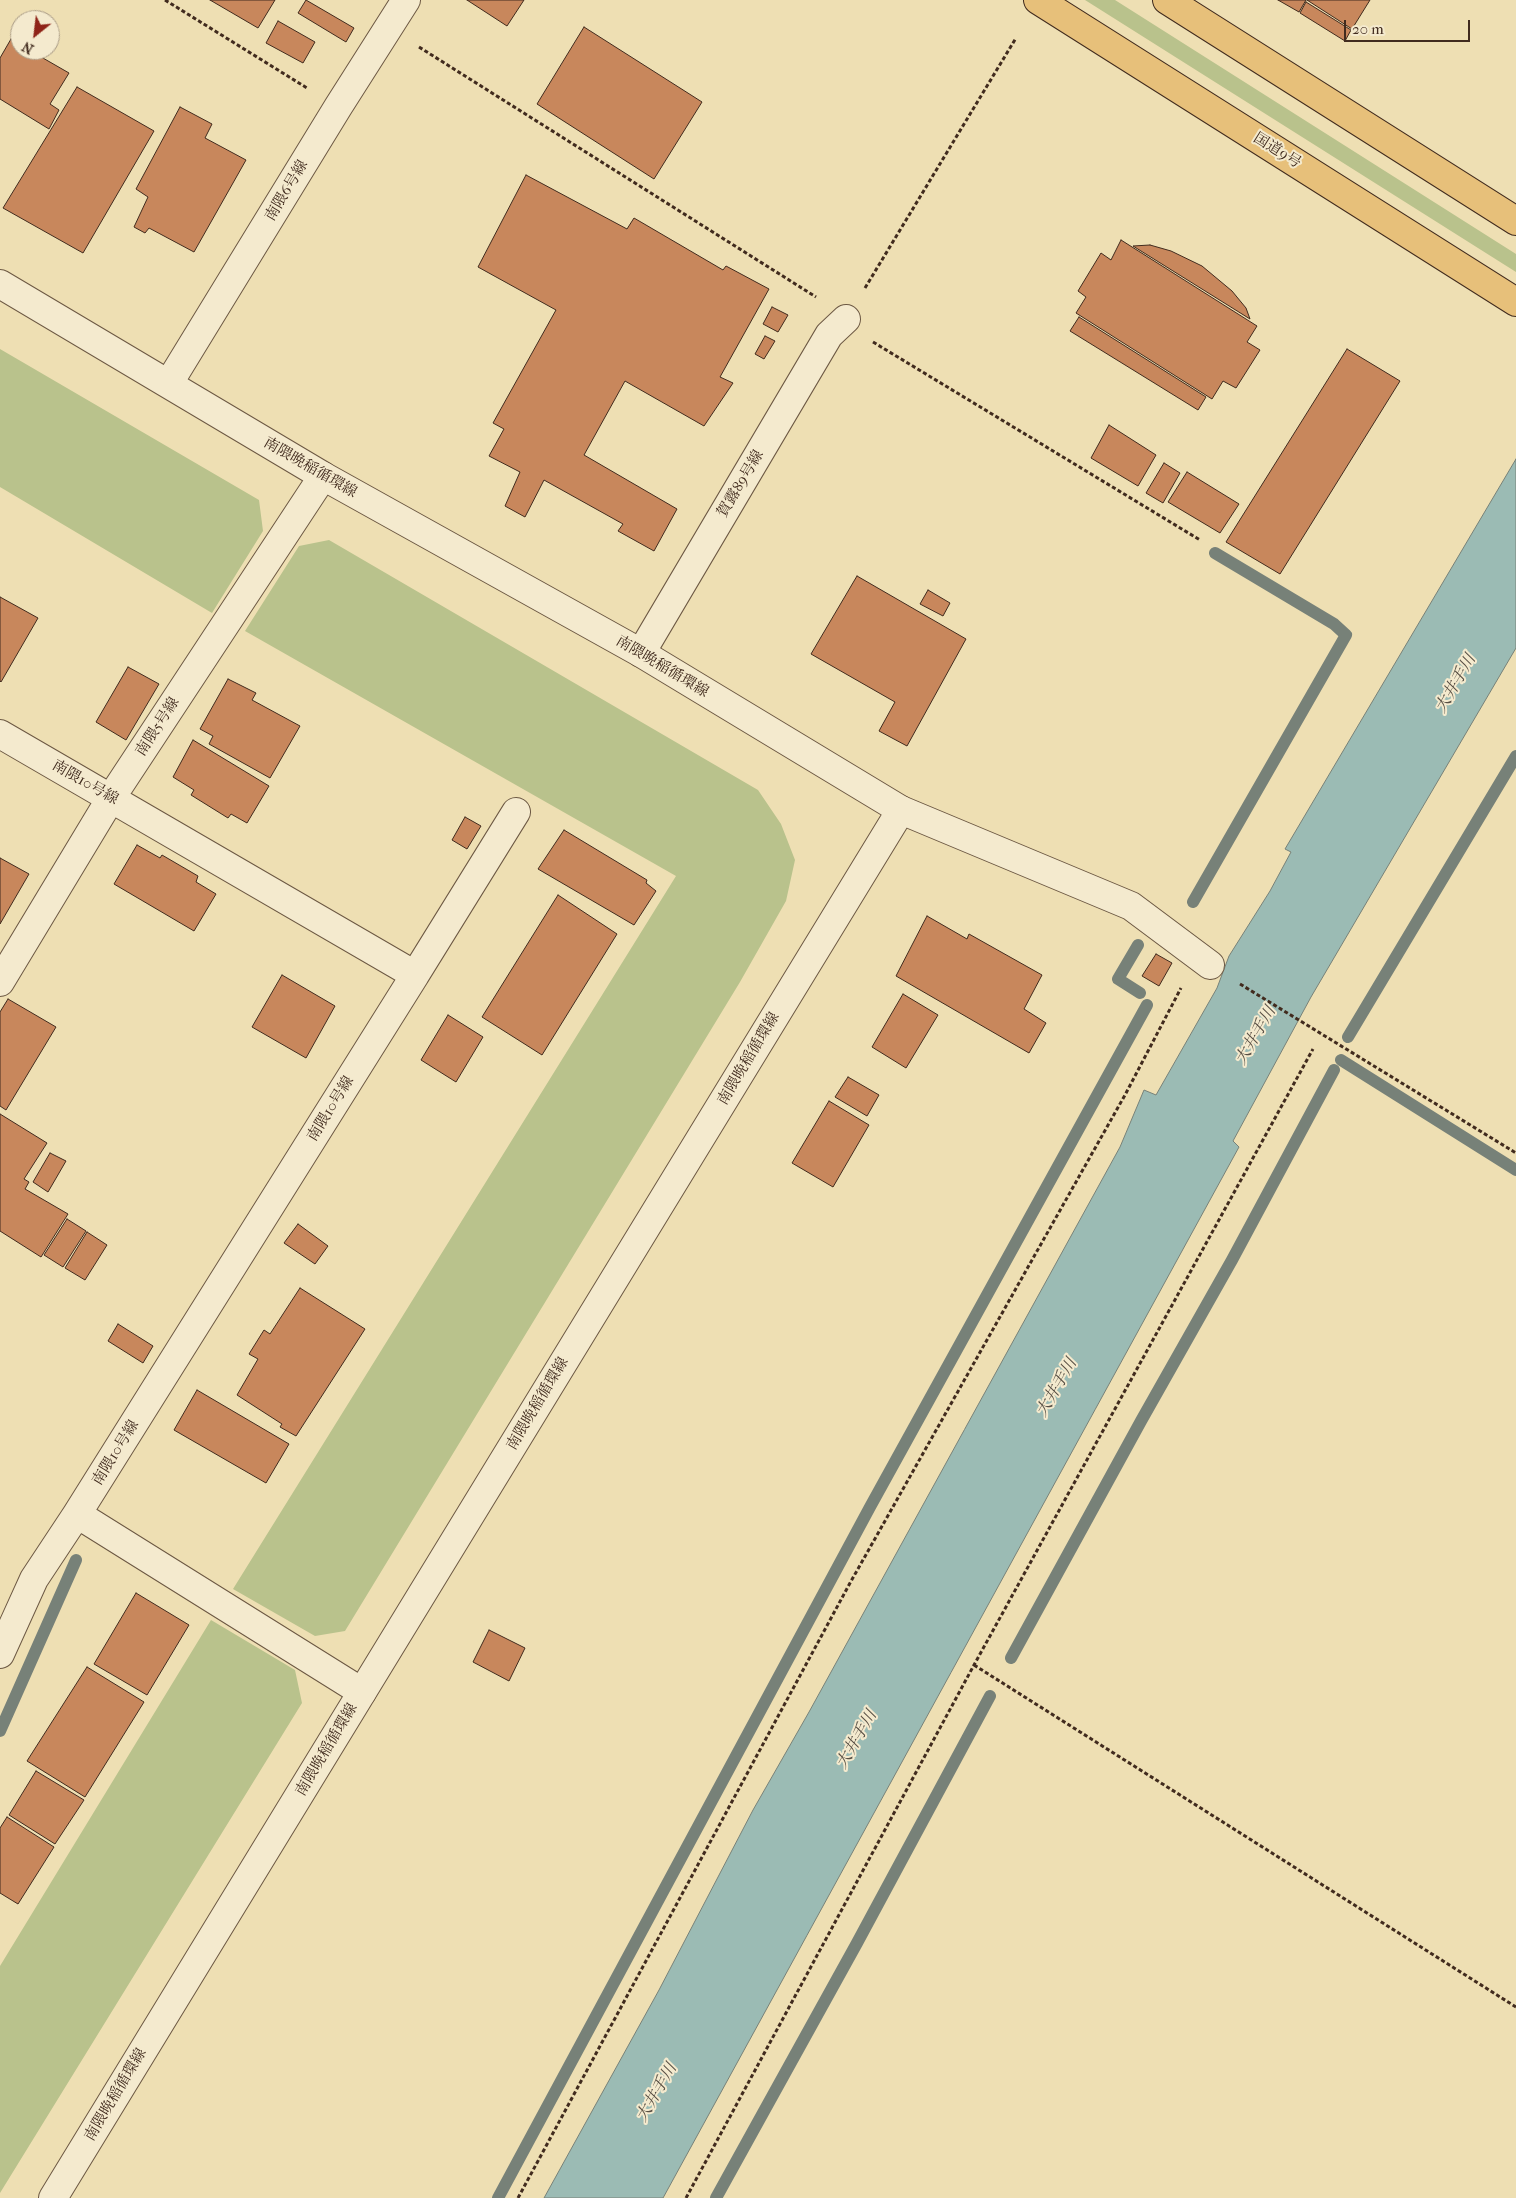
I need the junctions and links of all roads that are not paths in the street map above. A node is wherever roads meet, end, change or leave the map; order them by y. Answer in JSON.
{"nodes":[{"id":1,"x":406,"y":0,"type":"edge"},
{"id":2,"x":1038,"y":0,"type":"edge"},
{"id":3,"x":1167,"y":0,"type":"edge"},
{"id":4,"x":1516,"y":221,"type":"edge"},
{"id":5,"x":0,"y":284,"type":"edge"},
{"id":6,"x":1516,"y":302,"type":"edge"},
{"id":7,"x":846,"y":319,"type":"road end"},
{"id":8,"x":169,"y":383,"type":"junction"},
{"id":9,"x":322,"y":476,"type":"junction"},
{"id":10,"x":641,"y":653,"type":"junction"},
{"id":11,"x":0,"y":734,"type":"edge"},
{"id":12,"x":111,"y":798,"type":"junction"},
{"id":13,"x":901,"y":810,"type":"junction"},
{"id":14,"x":516,"y":812,"type":"dead end"},
{"id":15,"x":1203,"y":960,"type":"road end"},
{"id":16,"x":415,"y":976,"type":"junction"},
{"id":17,"x":0,"y":982,"type":"edge"},
{"id":18,"x":78,"y":1514,"type":"junction"},
{"id":19,"x":0,"y":1654,"type":"edge"},
{"id":20,"x":362,"y":1692,"type":"junction"},
{"id":21,"x":53,"y":2198,"type":"edge"}],
"edges":[{"from":1,"to":8,"type":"street","name":"南隈6号線"},
{"from":2,"to":6,"type":"highway","name":"国道9号"},
{"from":3,"to":4,"type":"highway"},
{"from":5,"to":8,"type":"street","name":"南隈晩稲循環線"},
{"from":7,"to":10,"type":"street","name":"賀露89号線"},
{"from":8,"to":9,"type":"street","name":"南隈晩稲循環線"},
{"from":9,"to":10,"type":"street","name":"南隈晩稲循環線"},
{"from":9,"to":12,"type":"street","name":"南隈5号線"},
{"from":10,"to":13,"type":"street","name":"南隈晩稲循環線"},
{"from":11,"to":12,"type":"street","name":"南隈10号線"},
{"from":12,"to":16,"type":"street","name":"南隈10号線"},
{"from":12,"to":17,"type":"street","name":"南隈5号線"},
{"from":13,"to":15,"type":"street"},
{"from":13,"to":20,"type":"street","name":"南隈晩稲循環線"},
{"from":14,"to":16,"type":"street"},
{"from":16,"to":18,"type":"street","name":"南隈10号線"},
{"from":18,"to":19,"type":"street","name":"南隈10号線"},
{"from":18,"to":20,"type":"street"},
{"from":20,"to":21,"type":"street","name":"南隈晩稲循環線"}]}
